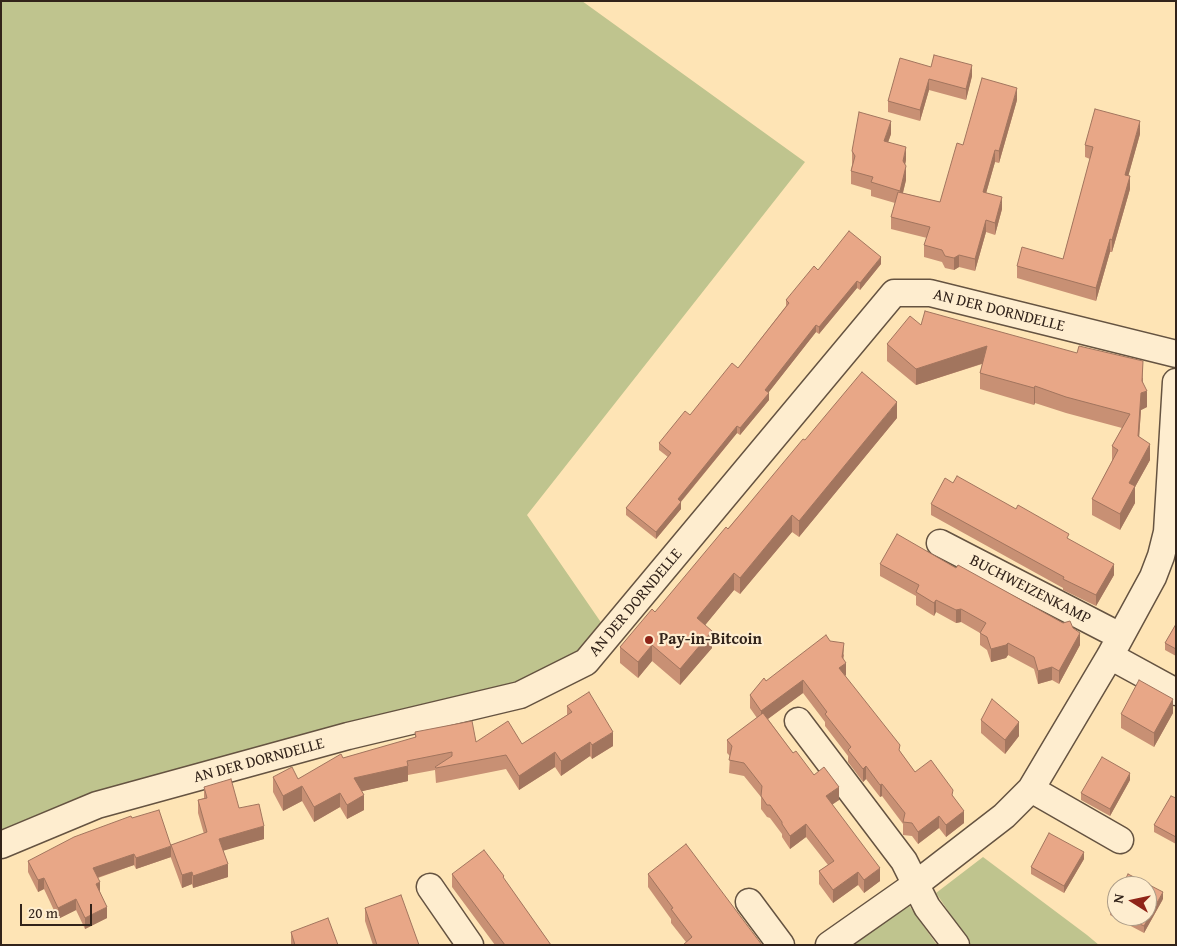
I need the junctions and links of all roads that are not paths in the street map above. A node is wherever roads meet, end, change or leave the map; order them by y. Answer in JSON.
{"nodes":[{"id":1,"x":1176,"y":354,"type":"edge"},
{"id":2,"x":1176,"y":382,"type":"edge"},
{"id":3,"x":940,"y":543,"type":"dead end"},
{"id":4,"x":1115,"y":646,"type":"junction"},
{"id":5,"x":1176,"y":692,"type":"edge"},
{"id":6,"x":798,"y":721,"type":"dead end"},
{"id":7,"x":1031,"y":789,"type":"junction"},
{"id":8,"x":1120,"y":840,"type":"dead end"},
{"id":9,"x":1,"y":845,"type":"edge"},
{"id":10,"x":916,"y":884,"type":"junction"},
{"id":11,"x":430,"y":887,"type":"dead end"},
{"id":12,"x":749,"y":902,"type":"dead end"},
{"id":13,"x":470,"y":945,"type":"edge"},
{"id":14,"x":781,"y":945,"type":"edge"},
{"id":15,"x":830,"y":945,"type":"edge"},
{"id":16,"x":956,"y":945,"type":"edge"}],
"edges":[{"from":1,"to":9,"type":"street","name":"AN DER DORNDELLE"},
{"from":2,"to":4,"type":"street"},
{"from":3,"to":4,"type":"street","name":"BUCHWEIZENKAMP"},
{"from":4,"to":5,"type":"street","name":"BUCHWEIZENKAMP"},
{"from":4,"to":7,"type":"street"},
{"from":6,"to":10,"type":"street"},
{"from":7,"to":8,"type":"street"},
{"from":7,"to":10,"type":"street"},
{"from":10,"to":15,"type":"street"},
{"from":10,"to":16,"type":"street"},
{"from":11,"to":13,"type":"street"},
{"from":12,"to":14,"type":"street"}]}
